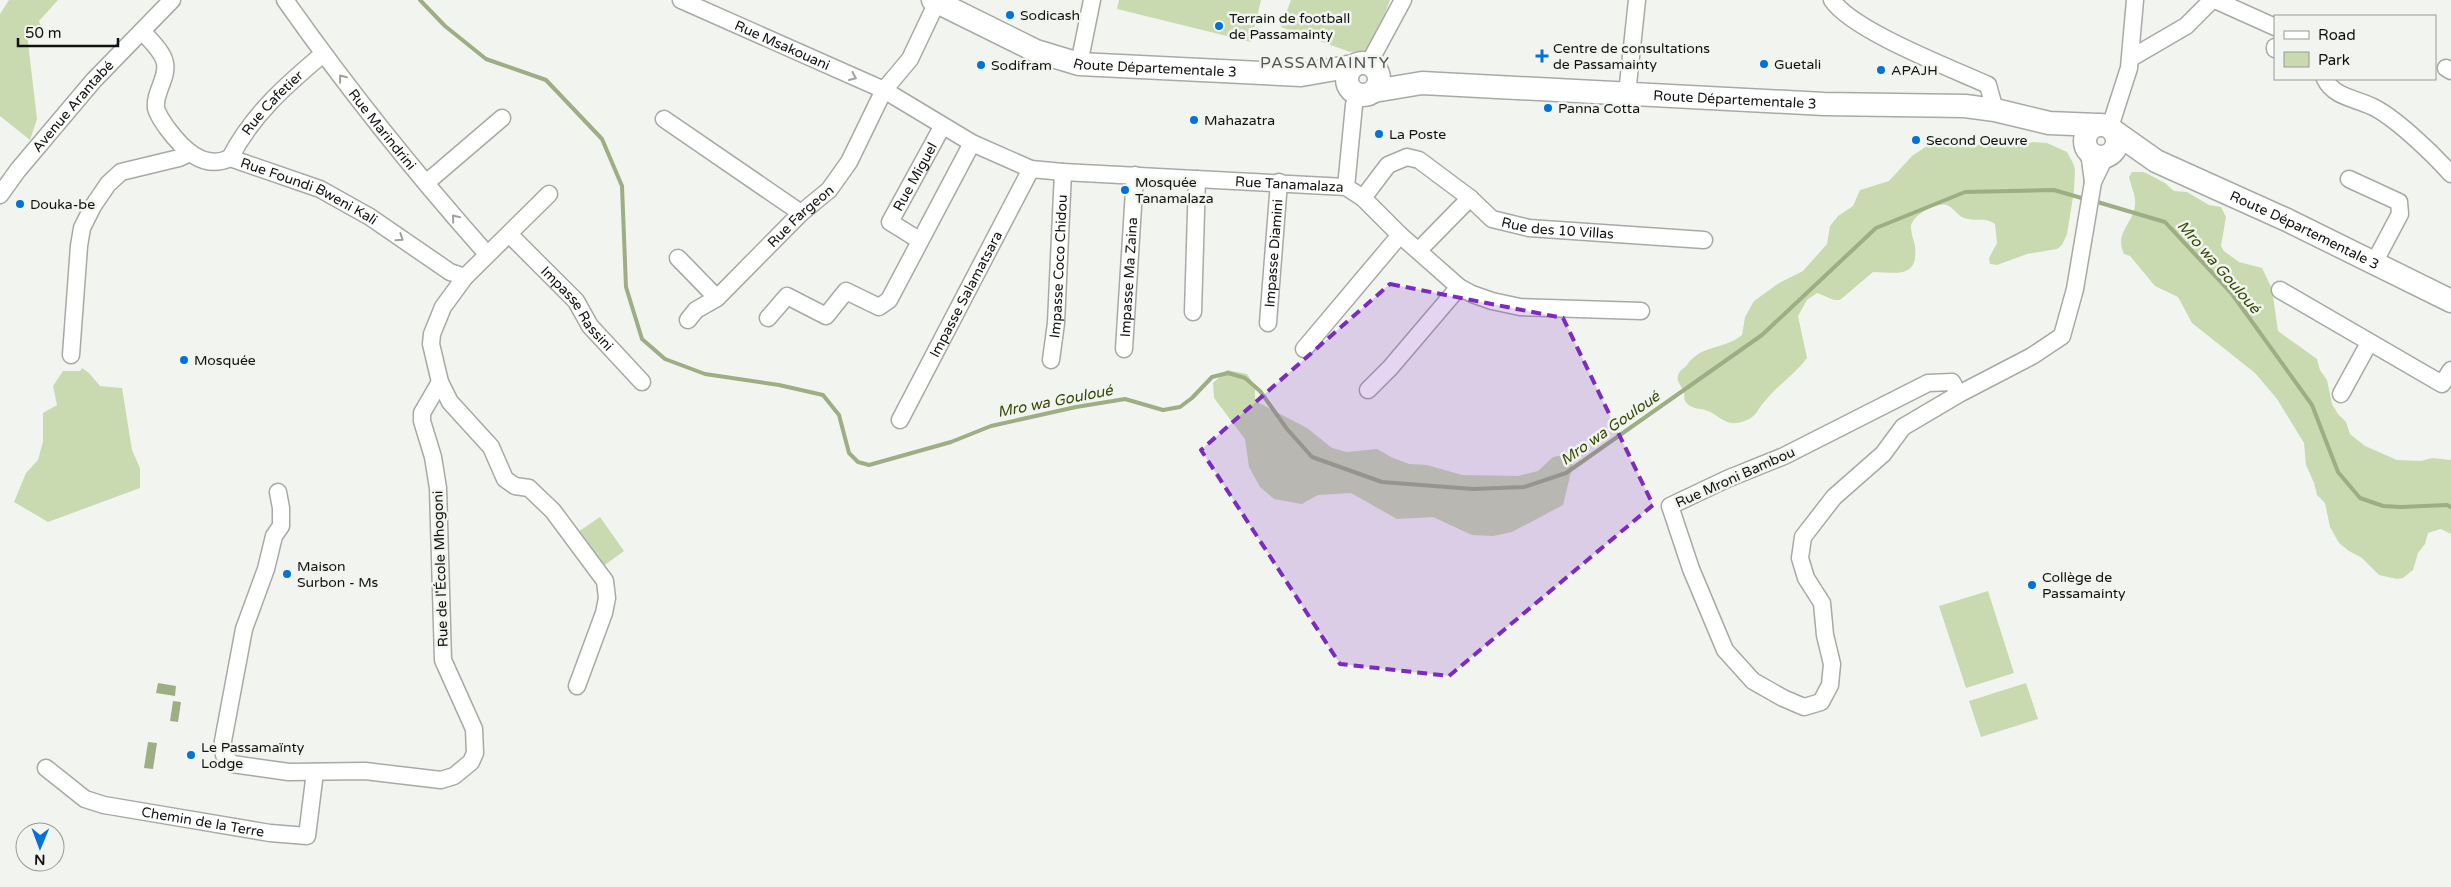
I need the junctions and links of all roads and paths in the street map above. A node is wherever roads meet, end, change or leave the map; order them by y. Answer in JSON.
{"nodes":[{"id":1,"x":172,"y":0,"type":"edge"},
{"id":2,"x":284,"y":0,"type":"edge"},
{"id":3,"x":681,"y":0,"type":"edge"},
{"id":4,"x":1092,"y":0,"type":"edge"},
{"id":5,"x":1403,"y":0,"type":"edge"},
{"id":6,"x":1637,"y":0,"type":"edge"},
{"id":7,"x":1832,"y":0,"type":"edge"},
{"id":8,"x":2214,"y":0,"type":"edge"},
{"id":9,"x":935,"y":1,"type":"edge"},
{"id":10,"x":2133,"y":1,"type":"edge"},
{"id":11,"x":2274,"y":27,"type":"edge"},
{"id":12,"x":143,"y":32,"type":"junction"},
{"id":13,"x":322,"y":54,"type":"junction"},
{"id":14,"x":2131,"y":58,"type":"junction"},
{"id":15,"x":1079,"y":64,"type":"junction"},
{"id":16,"x":1364,"y":79,"type":"junction"},
{"id":17,"x":2326,"y":80,"type":"edge"},
{"id":18,"x":884,"y":90,"type":"junction"},
{"id":19,"x":1627,"y":94,"type":"junction"},
{"id":20,"x":1995,"y":110,"type":"junction"},
{"id":21,"x":502,"y":118,"type":"dead end"},
{"id":22,"x":664,"y":120,"type":"dead end"},
{"id":23,"x":2049,"y":123,"type":"junction"},
{"id":24,"x":942,"y":126,"type":"junction"},
{"id":25,"x":2107,"y":128,"type":"junction"},
{"id":26,"x":972,"y":143,"type":"junction"},
{"id":27,"x":2097,"y":152,"type":"junction"},
{"id":28,"x":190,"y":153,"type":"junction"},
{"id":29,"x":230,"y":158,"type":"junction"},
{"id":30,"x":2156,"y":161,"type":"junction"},
{"id":31,"x":1031,"y":168,"type":"junction"},
{"id":32,"x":1063,"y":172,"type":"junction"},
{"id":33,"x":2451,"y":174,"type":"edge"},
{"id":34,"x":1135,"y":176,"type":"junction"},
{"id":35,"x":1197,"y":179,"type":"junction"},
{"id":36,"x":2349,"y":179,"type":"dead end"},
{"id":37,"x":1279,"y":182,"type":"junction"},
{"id":38,"x":426,"y":183,"type":"junction"},
{"id":39,"x":1346,"y":187,"type":"junction"},
{"id":40,"x":549,"y":194,"type":"dead end"},
{"id":41,"x":0,"y":196,"type":"edge"},
{"id":42,"x":1363,"y":198,"type":"junction"},
{"id":43,"x":1470,"y":198,"type":"junction"},
{"id":44,"x":801,"y":212,"type":"junction"},
{"id":45,"x":510,"y":235,"type":"junction"},
{"id":46,"x":1400,"y":235,"type":"junction"},
{"id":47,"x":920,"y":240,"type":"junction"},
{"id":48,"x":1704,"y":240,"type":"dead end"},
{"id":49,"x":1419,"y":250,"type":"junction"},
{"id":50,"x":487,"y":254,"type":"junction"},
{"id":51,"x":678,"y":258,"type":"dead end"},
{"id":52,"x":2374,"y":263,"type":"junction"},
{"id":53,"x":465,"y":277,"type":"junction"},
{"id":54,"x":1459,"y":287,"type":"junction"},
{"id":55,"x":2280,"y":290,"type":"dead end"},
{"id":56,"x":717,"y":298,"type":"junction"},
{"id":57,"x":2451,"y":301,"type":"edge"},
{"id":58,"x":1642,"y":311,"type":"dead end"},
{"id":59,"x":1193,"y":312,"type":"dead end"},
{"id":60,"x":768,"y":318,"type":"dead end"},
{"id":61,"x":688,"y":320,"type":"dead end"},
{"id":62,"x":1268,"y":323,"type":"dead end"},
{"id":63,"x":2369,"y":343,"type":"junction"},
{"id":64,"x":1124,"y":349,"type":"dead end"},
{"id":65,"x":1304,"y":349,"type":"dead end"},
{"id":66,"x":71,"y":355,"type":"dead end"},
{"id":67,"x":1051,"y":360,"type":"dead end"},
{"id":68,"x":2451,"y":370,"type":"edge"},
{"id":69,"x":440,"y":382,"type":"junction"},
{"id":70,"x":642,"y":382,"type":"dead end"},
{"id":71,"x":1368,"y":390,"type":"dead end"},
{"id":72,"x":1959,"y":394,"type":"junction"},
{"id":73,"x":2341,"y":394,"type":"dead end"},
{"id":74,"x":900,"y":420,"type":"dead end"},
{"id":75,"x":278,"y":492,"type":"dead end"},
{"id":76,"x":577,"y":686,"type":"dead end"},
{"id":77,"x":46,"y":768,"type":"dead end"},
{"id":78,"x":315,"y":772,"type":"junction"}],
"edges":[{"from":1,"to":12,"type":"street","name":"Avenue Arantabé"},
{"from":2,"to":13,"type":"street","name":"Rue Marindrini"},
{"from":3,"to":18,"type":"street","name":"Rue Msakouani","one_way":true},
{"from":4,"to":15,"type":"street"},
{"from":5,"to":16,"type":"street"},
{"from":6,"to":19,"type":"street"},
{"from":7,"to":20,"type":"street"},
{"from":8,"to":11,"type":"street"},
{"from":8,"to":14,"type":"street"},
{"from":9,"to":15,"type":"main road","name":"Route Départementale 3"},
{"from":9,"to":18,"type":"street","name":"Rue Fargeon"},
{"from":10,"to":14,"type":"street"},
{"from":12,"to":28,"type":"street","name":"Rue Foundi Bweni Kali"},
{"from":12,"to":41,"type":"street","name":"Avenue Arantabé"},
{"from":13,"to":29,"type":"street","name":"Rue Cafetier"},
{"from":38,"to":13,"type":"street","name":"Rue Marindrini","one_way":true},
{"from":14,"to":25,"type":"street"},
{"from":15,"to":16,"type":"main road","name":"Route Départementale 3"},
{"from":16,"to":19,"type":"main road","name":"Route Départementale 3"},
{"from":16,"to":39,"type":"street"},
{"from":17,"to":33,"type":"street"},
{"from":18,"to":24,"type":"street","name":"Rue Tanamalaza"},
{"from":18,"to":44,"type":"street","name":"Rue Fargeon"},
{"from":19,"to":20,"type":"main road","name":"Route Départementale 3"},
{"from":20,"to":23,"type":"main road","name":"Route Départementale 3"},
{"from":21,"to":38,"type":"street"},
{"from":22,"to":44,"type":"street"},
{"from":23,"to":25,"type":"main road","name":"Route Départementale 3"},
{"from":23,"to":27,"type":"main road","name":"Route Départementale 3"},
{"from":24,"to":26,"type":"street","name":"Rue Tanamalaza"},
{"from":24,"to":47,"type":"street","name":"Rue Miguel"},
{"from":25,"to":27,"type":"main road"},
{"from":25,"to":27,"type":"main road"},
{"from":25,"to":30,"type":"main road","name":"Route Départementale 3"},
{"from":26,"to":31,"type":"street","name":"Rue Tanamalaza"},
{"from":26,"to":47,"type":"street"},
{"from":27,"to":30,"type":"main road","name":"Route Départementale 3"},
{"from":27,"to":72,"type":"street"},
{"from":28,"to":29,"type":"street","name":"Rue Foundi Bweni Kali"},
{"from":28,"to":66,"type":"street"},
{"from":29,"to":53,"type":"street","name":"Rue Foundi Bweni Kali","one_way":true},
{"from":30,"to":52,"type":"main road","name":"Route Départementale 3"},
{"from":31,"to":32,"type":"street","name":"Rue Tanamalaza"},
{"from":31,"to":74,"type":"street","name":"Impasse Salamatsara"},
{"from":32,"to":34,"type":"street","name":"Rue Tanamalaza"},
{"from":32,"to":67,"type":"street","name":"Impasse Coco Chidou"},
{"from":34,"to":35,"type":"street","name":"Rue Tanamalaza"},
{"from":34,"to":64,"type":"street","name":"Impasse Ma Zaina"},
{"from":35,"to":37,"type":"street","name":"Rue Tanamalaza"},
{"from":35,"to":59,"type":"street"},
{"from":36,"to":52,"type":"street"},
{"from":37,"to":39,"type":"street","name":"Rue Tanamalaza"},
{"from":37,"to":62,"type":"street","name":"Impasse Diamini"},
{"from":50,"to":38,"type":"street","name":"Rue Marindrini","one_way":true},
{"from":39,"to":42,"type":"street","name":"Rue Tanamalaza"},
{"from":40,"to":45,"type":"street"},
{"from":42,"to":43,"type":"street","name":"Rue des 10 Villas"},
{"from":42,"to":46,"type":"street","name":"Rue Tanamalaza"},
{"from":43,"to":48,"type":"street","name":"Rue des 10 Villas"},
{"from":43,"to":49,"type":"street"},
{"from":44,"to":56,"type":"street","name":"Rue Fargeon"},
{"from":45,"to":50,"type":"street"},
{"from":45,"to":70,"type":"street","name":"Impasse Rassini"},
{"from":46,"to":49,"type":"street","name":"Rue Tanamalaza"},
{"from":46,"to":65,"type":"street"},
{"from":47,"to":60,"type":"street"},
{"from":49,"to":54,"type":"street","name":"Rue Tanamalaza"},
{"from":50,"to":53,"type":"street"},
{"from":51,"to":56,"type":"street"},
{"from":52,"to":57,"type":"main road","name":"Route Départementale 3"},
{"from":53,"to":69,"type":"street"},
{"from":54,"to":58,"type":"street","name":"Rue Tanamalaza"},
{"from":54,"to":71,"type":"street"},
{"from":55,"to":63,"type":"street"},
{"from":56,"to":61,"type":"street","name":"Rue Fargeon"},
{"from":63,"to":68,"type":"street"},
{"from":63,"to":73,"type":"street"},
{"from":69,"to":76,"type":"street"},
{"from":69,"to":78,"type":"street","name":"Rue de l'École Mhogoni"},
{"from":72,"to":72,"type":"street","name":"Rue Mroni Bambou"},
{"from":75,"to":78,"type":"street","name":"Rue de l'École Mhogoni"},
{"from":77,"to":78,"type":"street","name":"Chemin de la Terre"}]}
